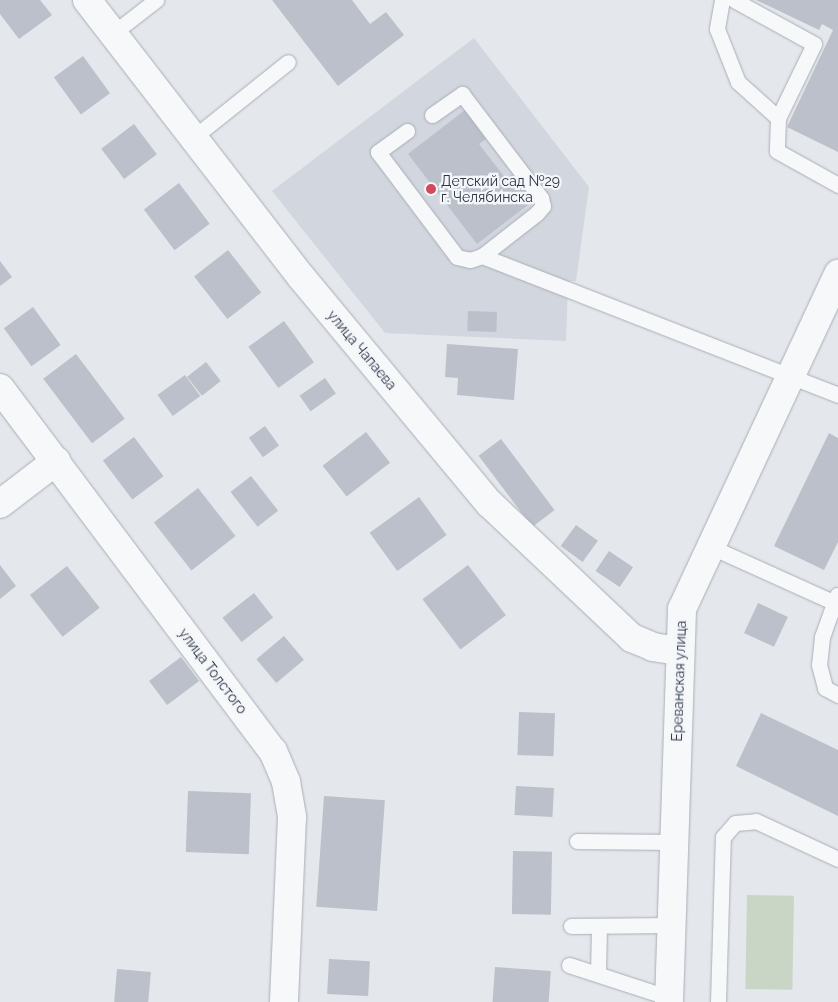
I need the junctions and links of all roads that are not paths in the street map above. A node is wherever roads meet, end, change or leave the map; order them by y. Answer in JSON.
{"nodes":[{"id":1,"x":88,"y":0,"type":"edge"},
{"id":2,"x":156,"y":0,"type":"edge"},
{"id":3,"x":722,"y":0,"type":"edge"},
{"id":4,"x":734,"y":0,"type":"edge"},
{"id":5,"x":112,"y":34,"type":"junction"},
{"id":6,"x":288,"y":62,"type":"dead end"},
{"id":7,"x":432,"y":115,"type":"dead end"},
{"id":8,"x":778,"y":118,"type":"junction"},
{"id":9,"x":407,"y":131,"type":"dead end"},
{"id":10,"x":194,"y":137,"type":"junction"},
{"id":11,"x":838,"y":185,"type":"edge"},
{"id":12,"x":482,"y":256,"type":"junction"},
{"id":13,"x":838,"y":274,"type":"edge"},
{"id":14,"x":790,"y":375,"type":"junction"},
{"id":15,"x":0,"y":388,"type":"edge"},
{"id":16,"x":838,"y":395,"type":"edge"},
{"id":17,"x":56,"y":461,"type":"junction"},
{"id":18,"x":0,"y":504,"type":"edge"},
{"id":19,"x":709,"y":546,"type":"junction"},
{"id":20,"x":836,"y":597,"type":"edge"},
{"id":21,"x":679,"y":651,"type":"junction"},
{"id":22,"x":838,"y":695,"type":"edge"},
{"id":23,"x":577,"y":841,"type":"dead end"},
{"id":24,"x":674,"y":842,"type":"junction"},
{"id":25,"x":838,"y":859,"type":"edge"},
{"id":26,"x":672,"y":924,"type":"junction"},
{"id":27,"x":571,"y":926,"type":"dead end"},
{"id":28,"x":599,"y":926,"type":"junction"},
{"id":29,"x":569,"y":965,"type":"dead end"},
{"id":30,"x":598,"y":974,"type":"junction"},
{"id":31,"x":670,"y":1000,"type":"edge"},
{"id":32,"x":284,"y":1002,"type":"edge"},
{"id":33,"x":718,"y":1002,"type":"edge"}],
"edges":[{"from":1,"to":5,"type":"street","name":"улица Чапаева"},
{"from":2,"to":5,"type":"lane"},
{"from":3,"to":8,"type":"lane"},
{"from":4,"to":8,"type":"lane"},
{"from":5,"to":10,"type":"street","name":"улица Чапаева"},
{"from":6,"to":10,"type":"lane"},
{"from":7,"to":12,"type":"lane"},
{"from":8,"to":11,"type":"lane"},
{"from":9,"to":12,"type":"lane"},
{"from":10,"to":21,"type":"street","name":"улица Чапаева"},
{"from":12,"to":14,"type":"lane"},
{"from":13,"to":14,"type":"street","name":"Ереванская улица"},
{"from":14,"to":16,"type":"lane"},
{"from":14,"to":19,"type":"street","name":"Ереванская улица"},
{"from":15,"to":17,"type":"street","name":"улица Толстого"},
{"from":17,"to":18,"type":"street"},
{"from":17,"to":32,"type":"street","name":"улица Толстого"},
{"from":19,"to":20,"type":"lane"},
{"from":19,"to":21,"type":"street","name":"Ереванская улица"},
{"from":20,"to":22,"type":"lane"},
{"from":21,"to":24,"type":"street","name":"Ереванская улица"},
{"from":23,"to":24,"type":"lane"},
{"from":24,"to":26,"type":"street","name":"Ереванская улица"},
{"from":25,"to":33,"type":"lane"},
{"from":26,"to":28,"type":"lane"},
{"from":26,"to":31,"type":"street","name":"Ереванская улица"},
{"from":27,"to":28,"type":"lane"},
{"from":28,"to":30,"type":"lane"},
{"from":29,"to":30,"type":"lane"},
{"from":30,"to":31,"type":"lane"}]}
